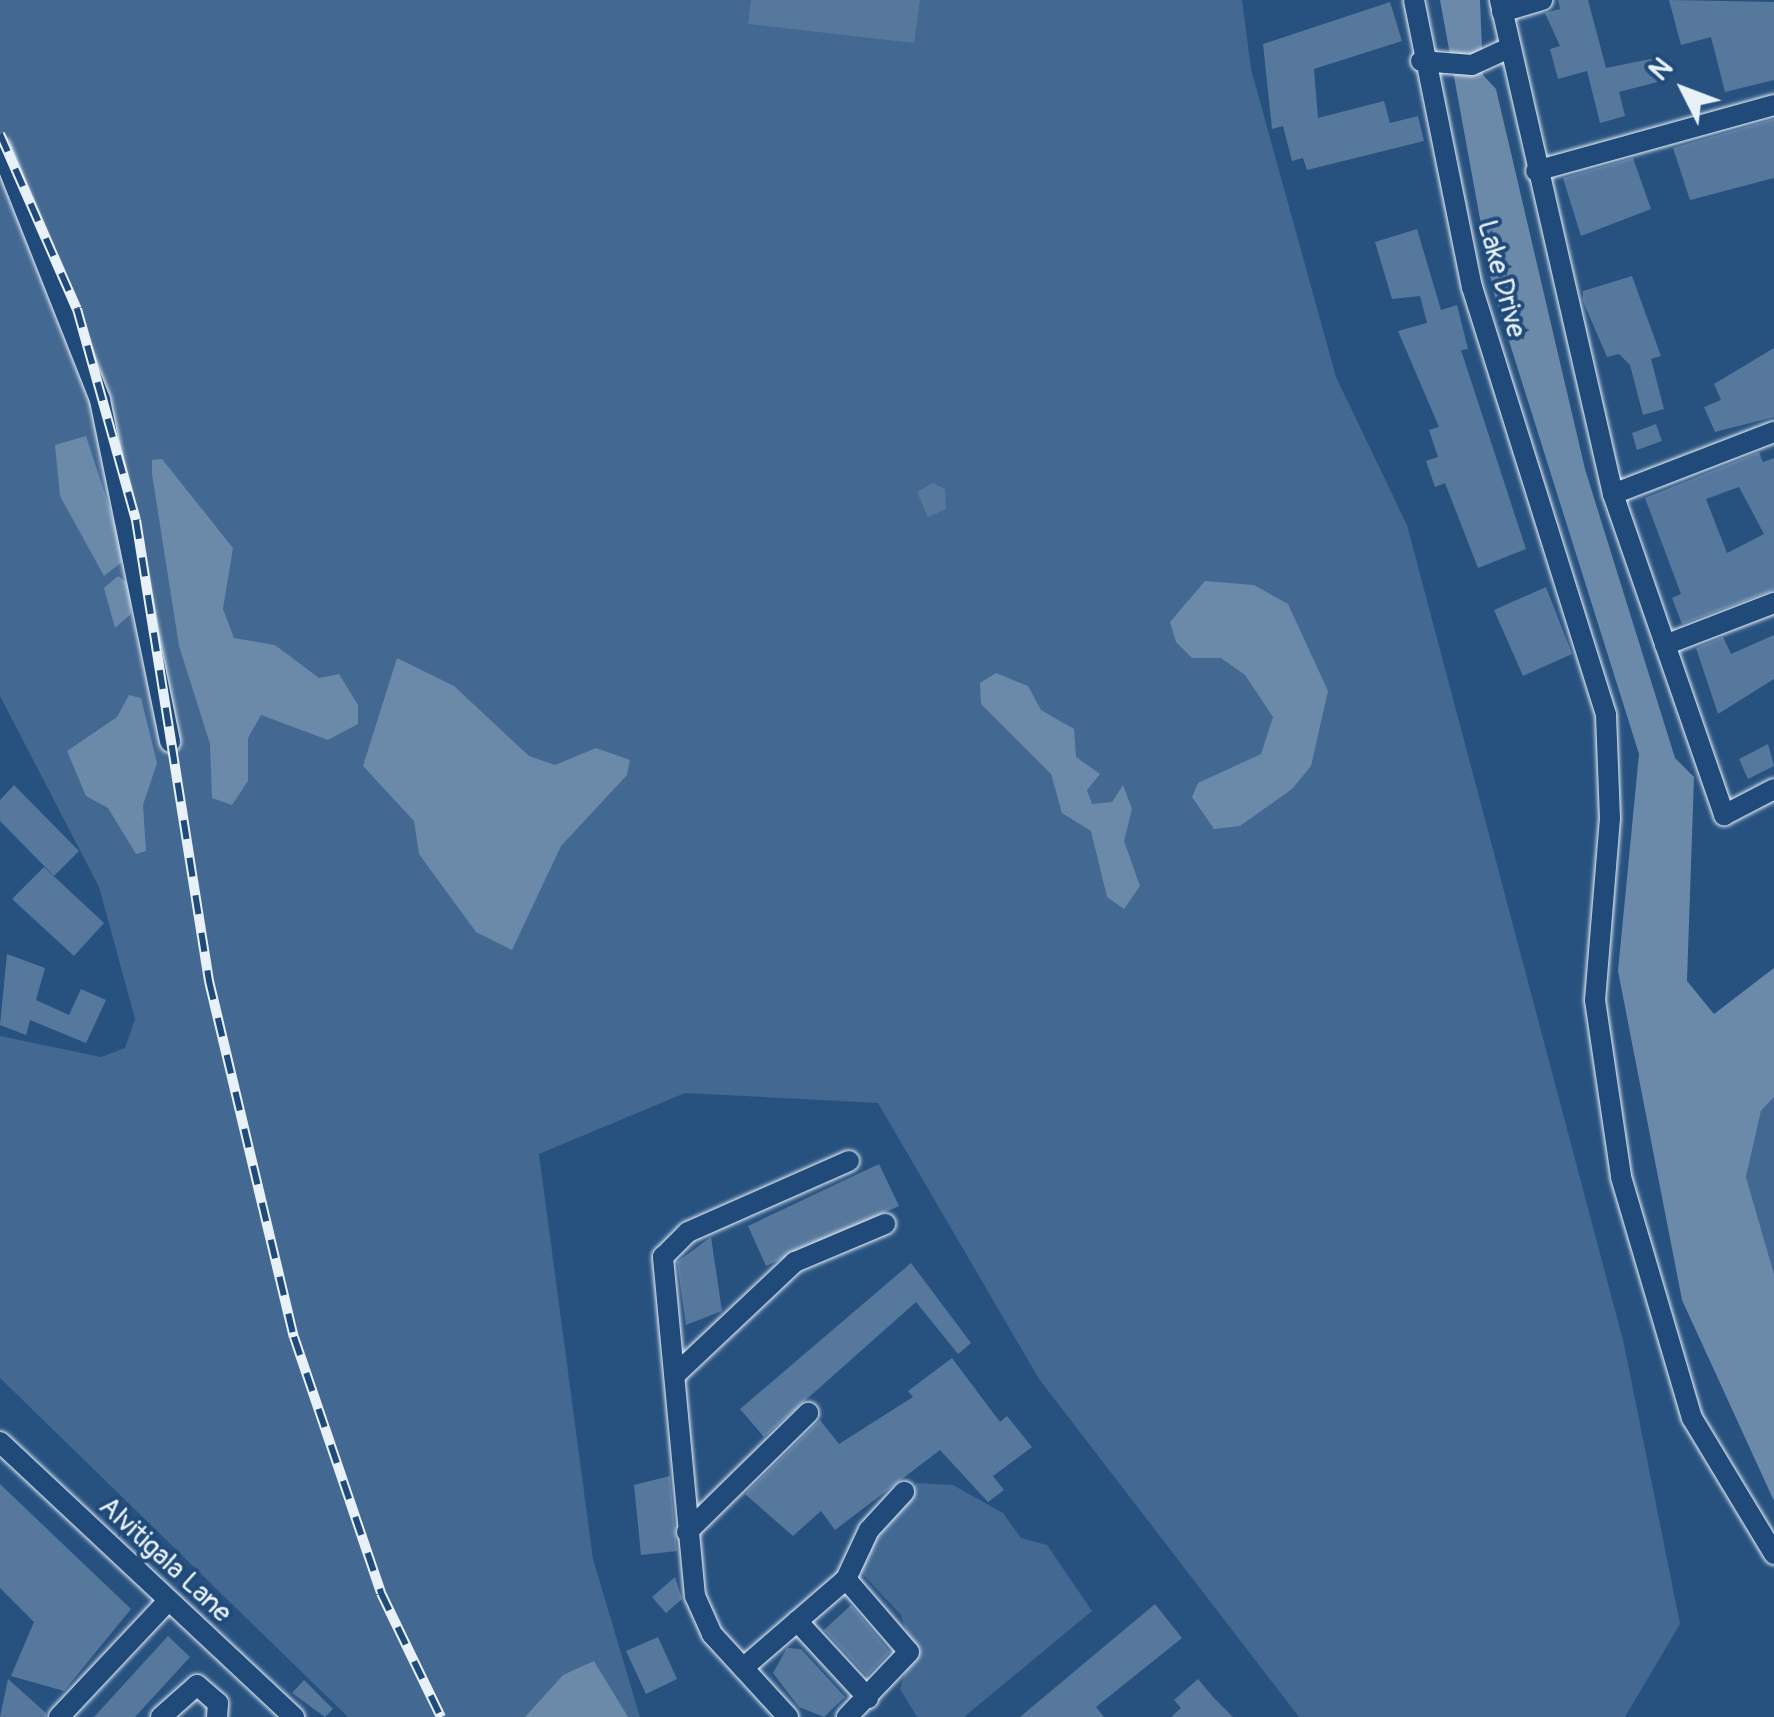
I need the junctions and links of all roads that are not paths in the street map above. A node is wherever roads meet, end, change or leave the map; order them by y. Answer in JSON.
{"nodes":[{"id":1,"x":1414,"y":0,"type":"edge"},
{"id":2,"x":1542,"y":0,"type":"edge"},
{"id":3,"x":1500,"y":6,"type":"edge"},
{"id":4,"x":1510,"y":48,"type":"junction"},
{"id":5,"x":1421,"y":60,"type":"junction"},
{"id":6,"x":1774,"y":105,"type":"edge"},
{"id":7,"x":0,"y":147,"type":"edge"},
{"id":8,"x":1536,"y":171,"type":"junction"},
{"id":9,"x":1774,"y":432,"type":"edge"},
{"id":10,"x":1613,"y":494,"type":"junction"},
{"id":11,"x":1774,"y":603,"type":"edge"},
{"id":12,"x":1665,"y":645,"type":"junction"},
{"id":13,"x":170,"y":742,"type":"dead end"},
{"id":14,"x":1774,"y":789,"type":"edge"},
{"id":15,"x":849,"y":1161,"type":"dead end"},
{"id":16,"x":885,"y":1224,"type":"dead end"},
{"id":17,"x":676,"y":1375,"type":"junction"},
{"id":18,"x":808,"y":1413,"type":"dead end"},
{"id":19,"x":4,"y":1451,"type":"edge"},
{"id":20,"x":904,"y":1492,"type":"dead end"},
{"id":21,"x":687,"y":1532,"type":"junction"},
{"id":22,"x":1774,"y":1554,"type":"edge"},
{"id":23,"x":846,"y":1579,"type":"junction"},
{"id":24,"x":168,"y":1601,"type":"junction"},
{"id":25,"x":798,"y":1620,"type":"junction"},
{"id":26,"x":743,"y":1668,"type":"junction"},
{"id":27,"x":868,"y":1698,"type":"junction"},
{"id":28,"x":59,"y":1717,"type":"edge"},
{"id":29,"x":161,"y":1717,"type":"edge"},
{"id":30,"x":217,"y":1717,"type":"edge"},
{"id":31,"x":294,"y":1717,"type":"edge"},
{"id":32,"x":788,"y":1717,"type":"edge"},
{"id":33,"x":847,"y":1717,"type":"edge"}],
"edges":[{"from":1,"to":5,"type":"street","name":"Lake Drive"},
{"from":2,"to":3,"type":"street"},
{"from":3,"to":4,"type":"street"},
{"from":4,"to":5,"type":"street"},
{"from":4,"to":8,"type":"street"},
{"from":5,"to":22,"type":"street","name":"Lake Drive"},
{"from":6,"to":8,"type":"street"},
{"from":7,"to":13,"type":"street"},
{"from":8,"to":10,"type":"street"},
{"from":9,"to":10,"type":"street"},
{"from":10,"to":12,"type":"street"},
{"from":11,"to":12,"type":"street"},
{"from":12,"to":14,"type":"street"},
{"from":15,"to":17,"type":"street"},
{"from":16,"to":17,"type":"street"},
{"from":17,"to":21,"type":"street"},
{"from":18,"to":21,"type":"street"},
{"from":19,"to":24,"type":"street","name":"Alvitigala Lane"},
{"from":20,"to":23,"type":"street"},
{"from":21,"to":26,"type":"street"},
{"from":23,"to":25,"type":"street"},
{"from":23,"to":27,"type":"street"},
{"from":24,"to":28,"type":"street"},
{"from":24,"to":31,"type":"street","name":"Alvitigala Lane"},
{"from":25,"to":26,"type":"street"},
{"from":25,"to":27,"type":"street"},
{"from":26,"to":32,"type":"street"},
{"from":27,"to":33,"type":"street"},
{"from":29,"to":30,"type":"street"}]}
